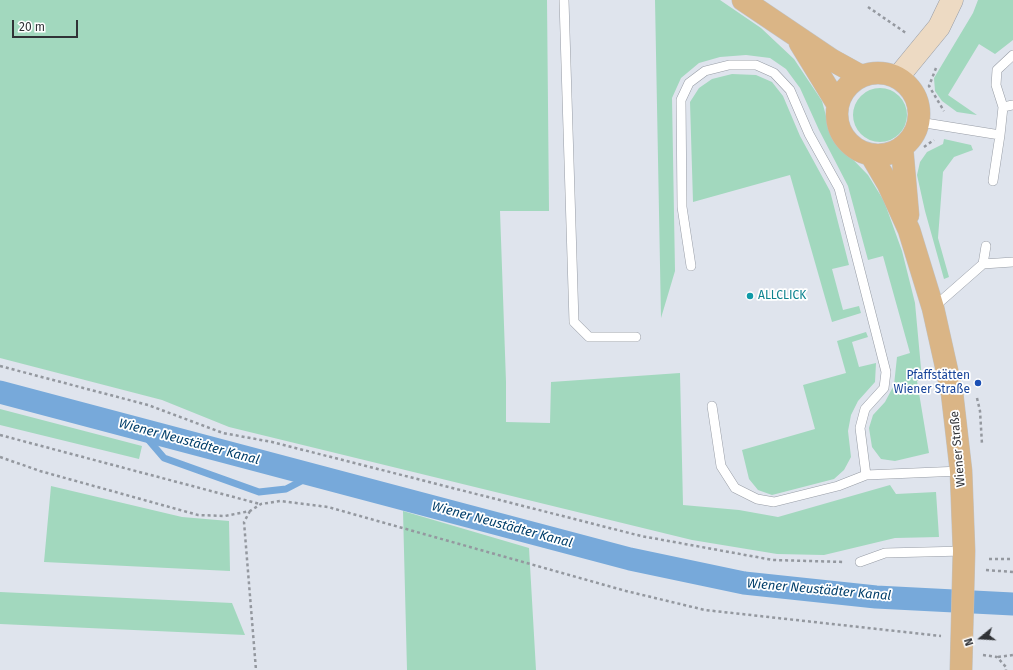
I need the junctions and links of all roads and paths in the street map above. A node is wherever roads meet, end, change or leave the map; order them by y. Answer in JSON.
{"nodes":[{"id":1,"x":564,"y":0,"type":"edge"},
{"id":2,"x":743,"y":0,"type":"edge"},
{"id":3,"x":952,"y":0,"type":"edge"},
{"id":4,"x":868,"y":7,"type":"dead end"},
{"id":5,"x":796,"y":36,"type":"junction"},
{"id":6,"x":925,"y":45,"type":"junction"},
{"id":7,"x":1013,"y":55,"type":"edge"},
{"id":8,"x":861,"y":76,"type":"junction"},
{"id":9,"x":898,"y":77,"type":"junction"},
{"id":10,"x":838,"y":105,"type":"junction"},
{"id":11,"x":1013,"y":105,"type":"edge"},
{"id":12,"x":1003,"y":108,"type":"junction"},
{"id":13,"x":919,"y":122,"type":"junction"},
{"id":14,"x":940,"y":125,"type":"junction"},
{"id":15,"x":1000,"y":135,"type":"junction"},
{"id":16,"x":912,"y":148,"type":"junction"},
{"id":17,"x":871,"y":154,"type":"junction"},
{"id":18,"x":993,"y":181,"type":"dead end"},
{"id":19,"x":909,"y":230,"type":"junction"},
{"id":20,"x":986,"y":246,"type":"dead end"},
{"id":21,"x":1013,"y":262,"type":"edge"},
{"id":22,"x":983,"y":264,"type":"junction"},
{"id":23,"x":691,"y":266,"type":"dead end"},
{"id":24,"x":932,"y":308,"type":"junction"},
{"id":25,"x":636,"y":337,"type":"dead end"},
{"id":26,"x":0,"y":366,"type":"edge"},
{"id":27,"x":976,"y":396,"type":"dead end"},
{"id":28,"x":712,"y":406,"type":"dead end"},
{"id":29,"x":0,"y":435,"type":"edge"},
{"id":30,"x":982,"y":449,"type":"dead end"},
{"id":31,"x":0,"y":457,"type":"edge"},
{"id":32,"x":961,"y":471,"type":"junction"},
{"id":33,"x":866,"y":475,"type":"junction"},
{"id":34,"x":261,"y":504,"type":"junction"},
{"id":35,"x":250,"y":511,"type":"junction"},
{"id":36,"x":964,"y":551,"type":"junction"},
{"id":37,"x":989,"y":559,"type":"dead end"},
{"id":38,"x":1013,"y":559,"type":"edge"},
{"id":39,"x":860,"y":562,"type":"joint"},
{"id":40,"x":1013,"y":572,"type":"edge"},
{"id":41,"x":974,"y":574,"type":"junction"},
{"id":42,"x":963,"y":633,"type":"junction"},
{"id":43,"x":981,"y":655,"type":"dead end"},
{"id":44,"x":1013,"y":655,"type":"edge"},
{"id":45,"x":998,"y":656,"type":"junction"},
{"id":46,"x":256,"y":670,"type":"edge"},
{"id":47,"x":961,"y":670,"type":"edge"},
{"id":48,"x":1006,"y":670,"type":"edge"}],
"edges":[{"from":1,"to":25,"type":"lane"},
{"from":2,"to":5,"type":"main road"},
{"from":3,"to":6,"type":"main road"},
{"from":4,"to":6,"type":"path"},
{"from":5,"to":8,"type":"main road"},
{"from":5,"to":10,"type":"main road"},
{"from":6,"to":9,"type":"main road"},
{"from":6,"to":14,"type":"path"},
{"from":7,"to":12,"type":"lane"},
{"from":8,"to":9,"type":"main road"},
{"from":8,"to":10,"type":"main road"},
{"from":9,"to":13,"type":"main road"},
{"from":10,"to":17,"type":"main road"},
{"from":11,"to":12,"type":"lane"},
{"from":12,"to":15,"type":"lane"},
{"from":13,"to":14,"type":"lane"},
{"from":13,"to":16,"type":"main road"},
{"from":14,"to":15,"type":"lane"},
{"from":14,"to":16,"type":"path"},
{"from":15,"to":18,"type":"lane"},
{"from":16,"to":17,"type":"main road"},
{"from":16,"to":19,"type":"main road","name":"Wiener Straße"},
{"from":17,"to":19,"type":"main road","name":"Wiener Straße"},
{"from":19,"to":24,"type":"main road","name":"Wiener Straße"},
{"from":20,"to":22,"type":"lane"},
{"from":21,"to":22,"type":"lane"},
{"from":22,"to":24,"type":"lane"},
{"from":23,"to":33,"type":"lane"},
{"from":24,"to":32,"type":"main road","name":"Wiener Straße"},
{"from":26,"to":39,"type":"path"},
{"from":27,"to":30,"type":"path"},
{"from":28,"to":33,"type":"lane"},
{"from":29,"to":34,"type":"path"},
{"from":31,"to":35,"type":"path"},
{"from":32,"to":33,"type":"lane"},
{"from":32,"to":36,"type":"main road","name":"Wiener Straße"},
{"from":34,"to":35,"type":"path"},
{"from":34,"to":42,"type":"path"},
{"from":35,"to":46,"type":"path"},
{"from":36,"to":39,"type":"lane"},
{"from":36,"to":41,"type":"main road","name":"Wiener Straße"},
{"from":37,"to":38,"type":"path"},
{"from":40,"to":41,"type":"path"},
{"from":41,"to":42,"type":"main road","name":"Wiener Straße"},
{"from":42,"to":47,"type":"main road","name":"Wiener Straße"},
{"from":43,"to":45,"type":"path"},
{"from":44,"to":45,"type":"path"},
{"from":45,"to":48,"type":"path"}]}
